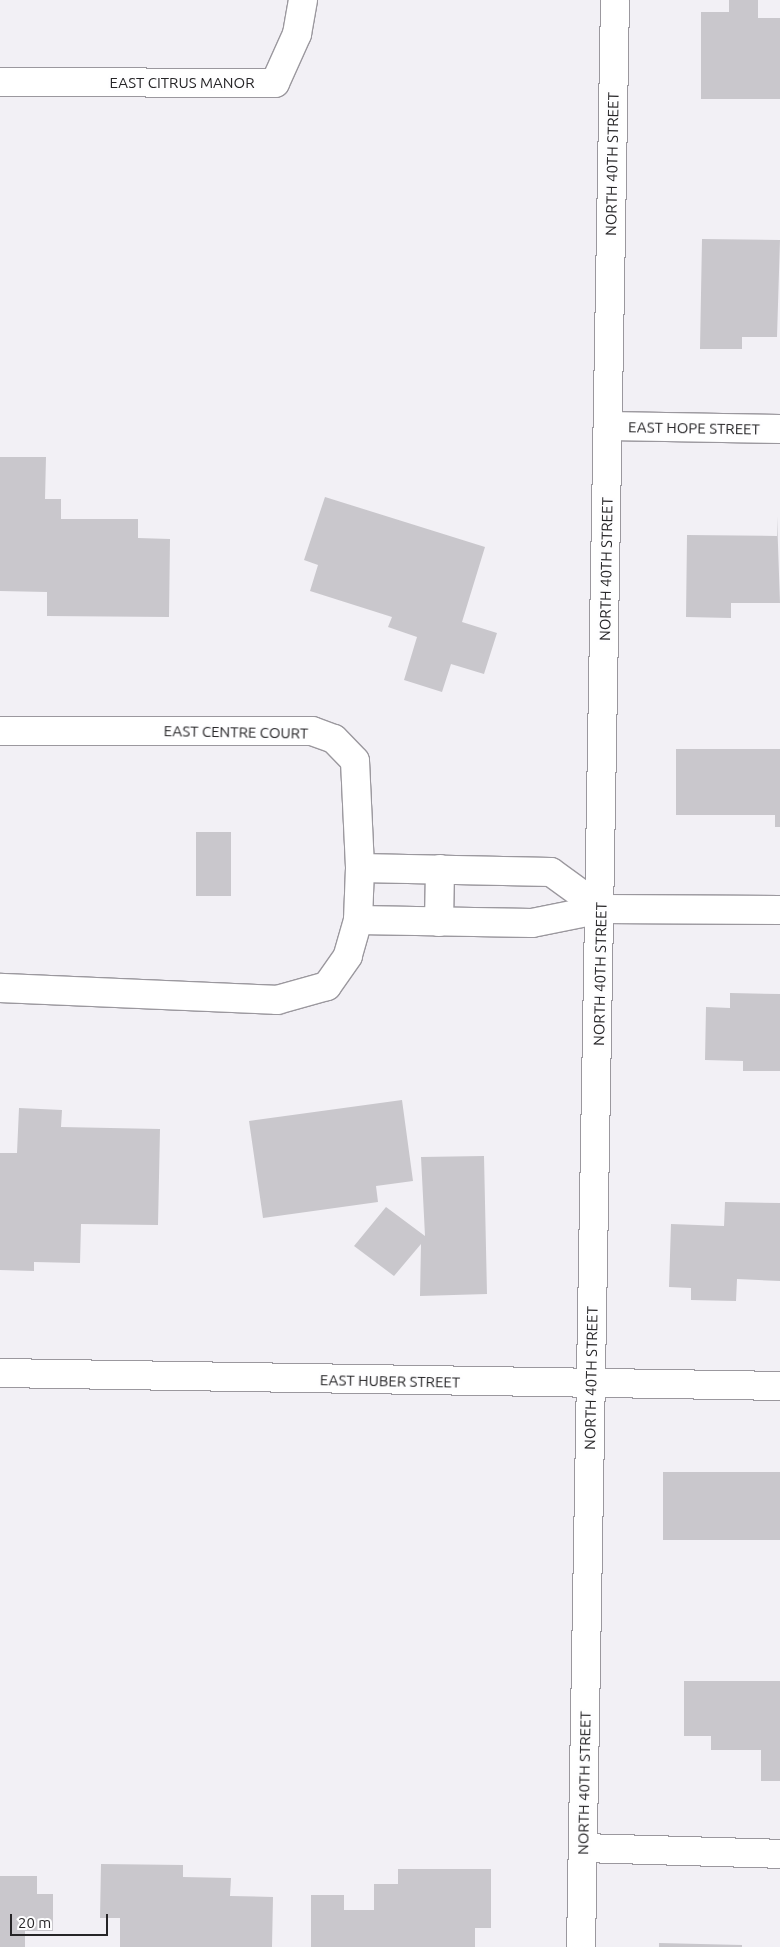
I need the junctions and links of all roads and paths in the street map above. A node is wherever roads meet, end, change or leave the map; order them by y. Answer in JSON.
{"nodes":[{"id":1,"x":303,"y":0,"type":"edge"},
{"id":2,"x":615,"y":0,"type":"edge"},
{"id":3,"x":0,"y":82,"type":"edge"},
{"id":4,"x":608,"y":426,"type":"junction"},
{"id":5,"x":780,"y":429,"type":"edge"},
{"id":6,"x":0,"y":731,"type":"edge"},
{"id":7,"x":360,"y":868,"type":"junction"},
{"id":8,"x":440,"y":869,"type":"junction"},
{"id":9,"x":602,"y":909,"type":"junction"},
{"id":10,"x":780,"y":910,"type":"edge"},
{"id":11,"x":358,"y":920,"type":"junction"},
{"id":12,"x":439,"y":922,"type":"junction"},
{"id":13,"x":0,"y":988,"type":"edge"},
{"id":14,"x":0,"y":1373,"type":"edge"},
{"id":15,"x":591,"y":1385,"type":"junction"},
{"id":16,"x":780,"y":1386,"type":"edge"},
{"id":17,"x":583,"y":1848,"type":"junction"},
{"id":18,"x":780,"y":1854,"type":"edge"},
{"id":19,"x":581,"y":1947,"type":"edge"}],
"edges":[{"from":1,"to":3,"type":"street","name":"EAST CITRUS MANOR"},
{"from":2,"to":4,"type":"street","name":"NORTH 40TH STREET"},
{"from":4,"to":5,"type":"street","name":"EAST HOPE STREET"},
{"from":4,"to":9,"type":"street","name":"NORTH 40TH STREET"},
{"from":6,"to":7,"type":"street","name":"EAST CENTRE COURT"},
{"from":7,"to":8,"type":"street"},
{"from":7,"to":11,"type":"street","name":"EAST CENTRE COURT"},
{"from":8,"to":9,"type":"street"},
{"from":8,"to":12,"type":"street"},
{"from":9,"to":10,"type":"street"},
{"from":9,"to":12,"type":"street"},
{"from":9,"to":15,"type":"street","name":"NORTH 40TH STREET"},
{"from":11,"to":12,"type":"street"},
{"from":11,"to":13,"type":"street","name":"EAST CENTRE COURT"},
{"from":14,"to":15,"type":"street","name":"EAST HUBER STREET"},
{"from":15,"to":16,"type":"street","name":"EAST HUBER STREET"},
{"from":15,"to":17,"type":"street","name":"NORTH 40TH STREET"},
{"from":17,"to":18,"type":"street"},
{"from":17,"to":19,"type":"street","name":"NORTH 40TH STREET"}]}
